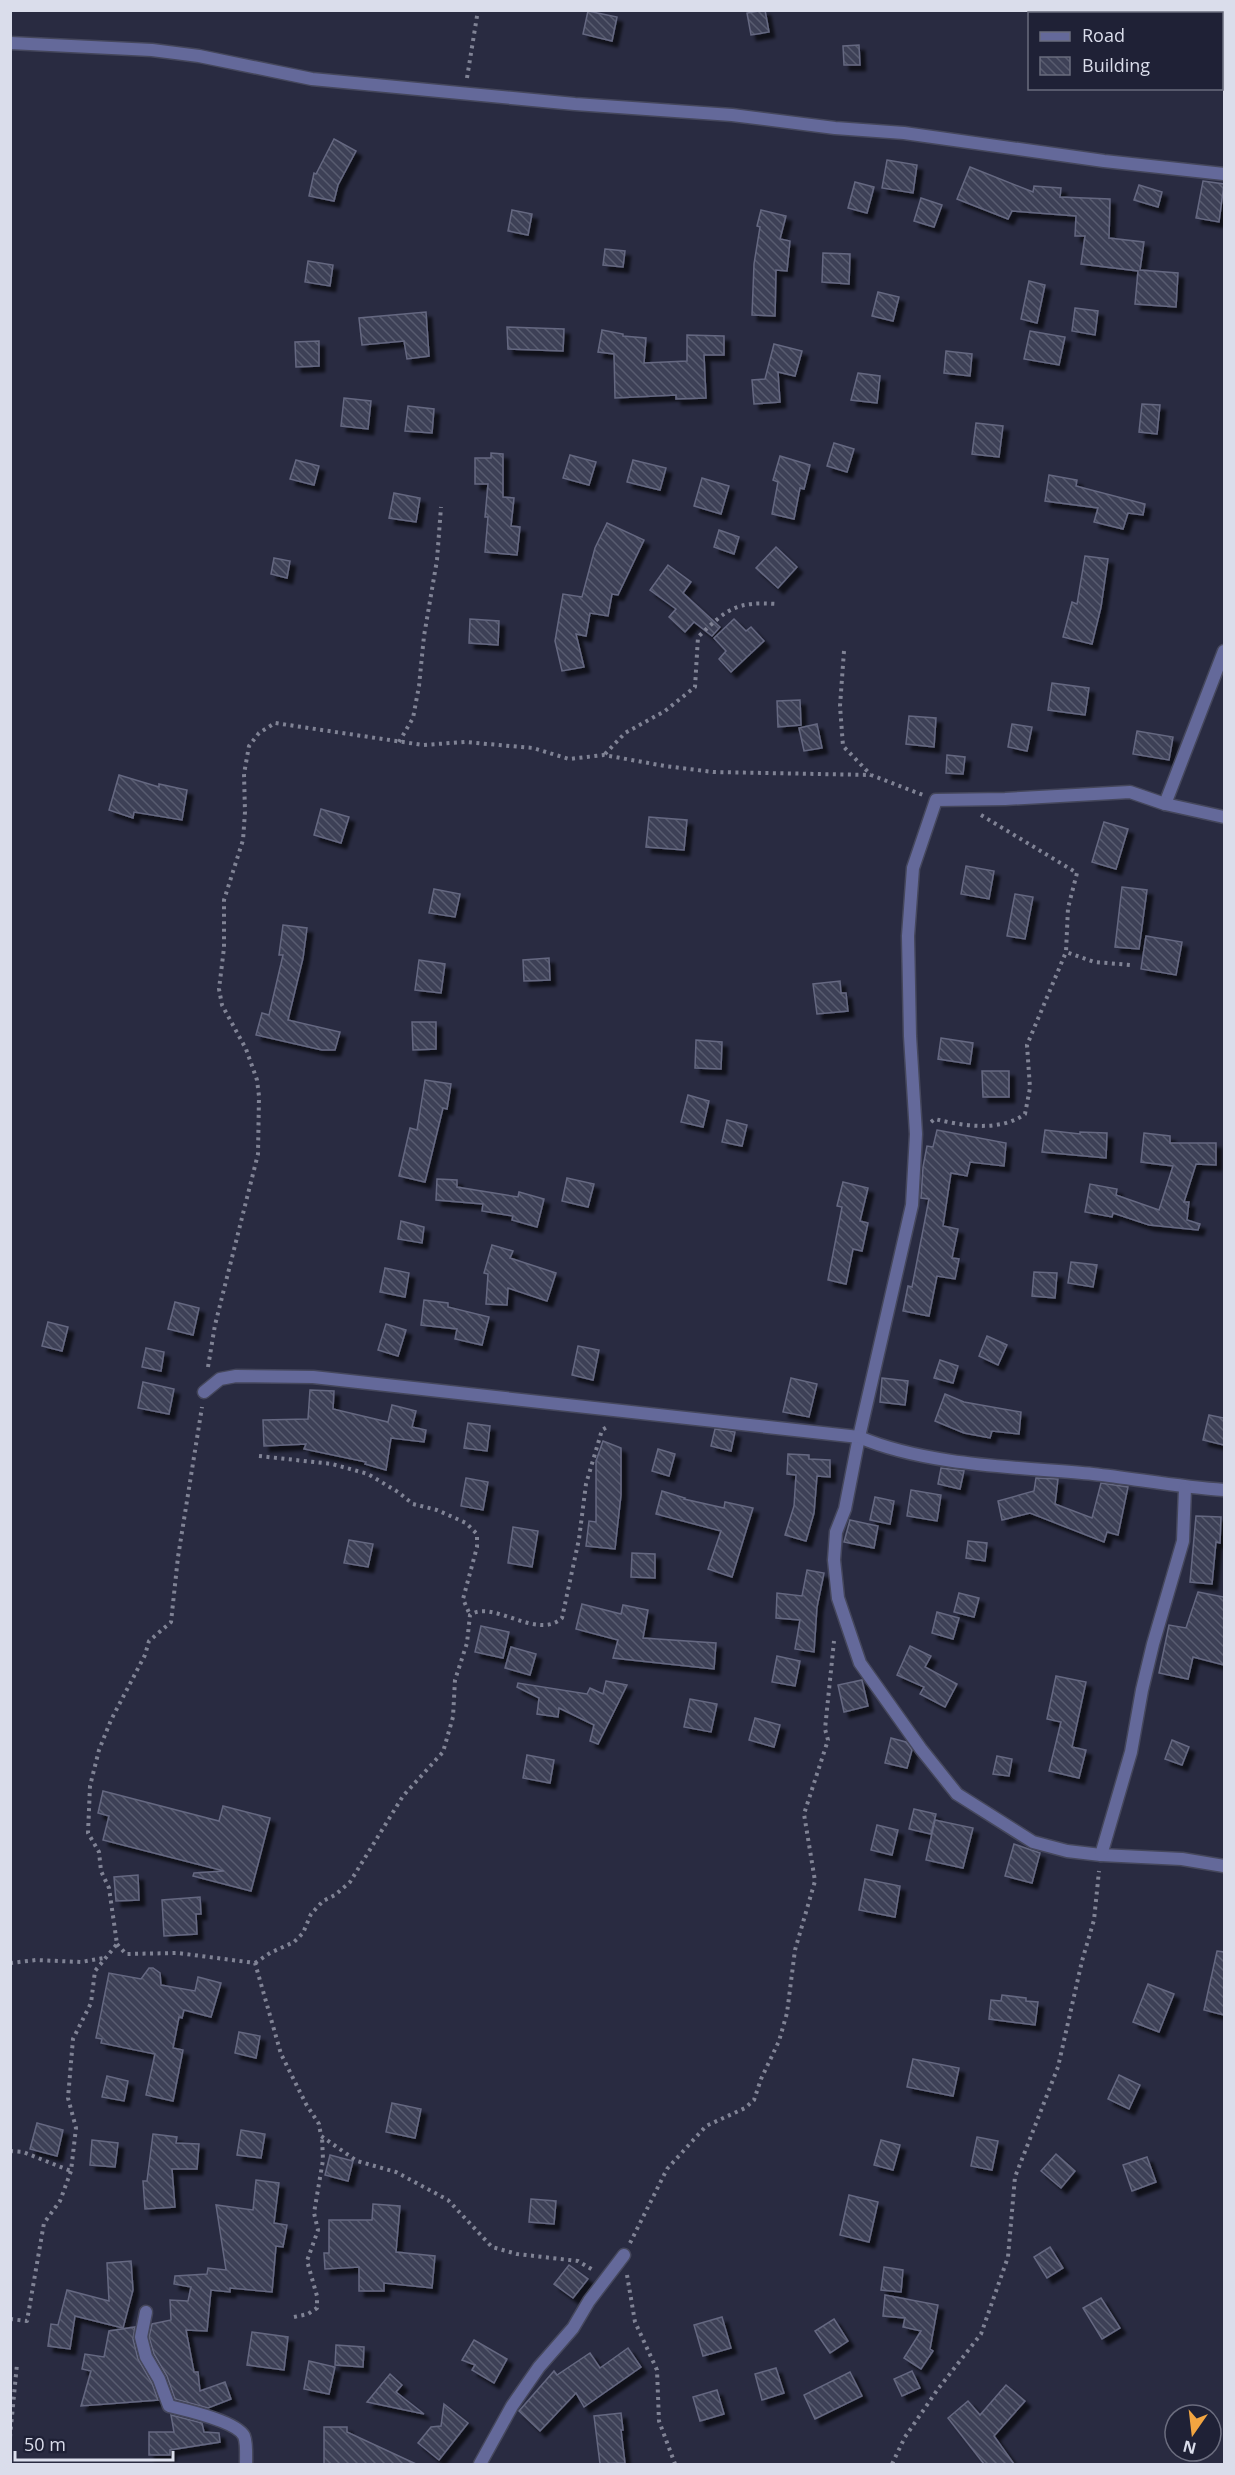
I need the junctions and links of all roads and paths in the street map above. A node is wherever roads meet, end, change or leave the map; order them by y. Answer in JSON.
{"nodes":[{"id":1,"x":477,"y":10,"type":"edge"},
{"id":2,"x":10,"y":43,"type":"edge"},
{"id":3,"x":464,"y":94,"type":"junction"},
{"id":4,"x":1224,"y":174,"type":"edge"},
{"id":5,"x":441,"y":507,"type":"dead end"},
{"id":6,"x":777,"y":604,"type":"dead end"},
{"id":7,"x":844,"y":651,"type":"dead end"},
{"id":8,"x":1224,"y":651,"type":"edge"},
{"id":9,"x":399,"y":742,"type":"junction"},
{"id":10,"x":604,"y":754,"type":"junction"},
{"id":11,"x":871,"y":776,"type":"junction"},
{"id":12,"x":936,"y":800,"type":"junction"},
{"id":13,"x":1166,"y":804,"type":"junction"},
{"id":14,"x":973,"y":811,"type":"dead end"},
{"id":15,"x":1224,"y":817,"type":"edge"},
{"id":16,"x":1066,"y":952,"type":"junction"},
{"id":17,"x":1130,"y":965,"type":"dead end"},
{"id":18,"x":916,"y":1134,"type":"junction"},
{"id":19,"x":204,"y":1392,"type":"junction"},
{"id":20,"x":630,"y":1413,"type":"junction"},
{"id":21,"x":859,"y":1437,"type":"junction"},
{"id":22,"x":259,"y":1456,"type":"dead end"},
{"id":23,"x":1185,"y":1488,"type":"junction"},
{"id":24,"x":1224,"y":1490,"type":"edge"},
{"id":25,"x":470,"y":1615,"type":"junction"},
{"id":26,"x":835,"y":1634,"type":"dead end"},
{"id":27,"x":1101,"y":1855,"type":"junction"},
{"id":28,"x":1224,"y":1866,"type":"edge"},
{"id":29,"x":117,"y":1944,"type":"junction"},
{"id":30,"x":104,"y":1958,"type":"junction"},
{"id":31,"x":10,"y":1963,"type":"edge"},
{"id":32,"x":255,"y":1964,"type":"junction"},
{"id":33,"x":321,"y":2136,"type":"junction"},
{"id":34,"x":10,"y":2151,"type":"edge"},
{"id":35,"x":71,"y":2170,"type":"junction"},
{"id":36,"x":624,"y":2255,"type":"junction"},
{"id":37,"x":606,"y":2277,"type":"junction"},
{"id":38,"x":146,"y":2312,"type":"dead end"},
{"id":39,"x":294,"y":2317,"type":"dead end"},
{"id":40,"x":10,"y":2319,"type":"edge"},
{"id":41,"x":17,"y":2364,"type":"dead end"},
{"id":42,"x":10,"y":2437,"type":"edge"},
{"id":43,"x":246,"y":2464,"type":"edge"},
{"id":44,"x":480,"y":2464,"type":"edge"},
{"id":45,"x":675,"y":2464,"type":"edge"},
{"id":46,"x":892,"y":2464,"type":"edge"}],
"edges":[{"from":1,"to":3,"type":"path"},
{"from":2,"to":3,"type":"street"},
{"from":3,"to":4,"type":"street"},
{"from":5,"to":9,"type":"path"},
{"from":6,"to":10,"type":"path"},
{"from":7,"to":11,"type":"path"},
{"from":8,"to":13,"type":"street"},
{"from":9,"to":10,"type":"path"},
{"from":9,"to":19,"type":"path"},
{"from":10,"to":11,"type":"path"},
{"from":11,"to":12,"type":"path"},
{"from":12,"to":13,"type":"street"},
{"from":12,"to":18,"type":"street"},
{"from":13,"to":15,"type":"street"},
{"from":14,"to":16,"type":"path"},
{"from":16,"to":17,"type":"path"},
{"from":16,"to":18,"type":"path"},
{"from":18,"to":21,"type":"street"},
{"from":19,"to":20,"type":"street"},
{"from":19,"to":29,"type":"path"},
{"from":20,"to":21,"type":"street"},
{"from":20,"to":25,"type":"path"},
{"from":21,"to":23,"type":"street"},
{"from":21,"to":27,"type":"street"},
{"from":22,"to":25,"type":"path"},
{"from":23,"to":24,"type":"street"},
{"from":23,"to":27,"type":"street"},
{"from":25,"to":32,"type":"path"},
{"from":26,"to":36,"type":"path"},
{"from":27,"to":28,"type":"street"},
{"from":27,"to":46,"type":"path"},
{"from":29,"to":30,"type":"path"},
{"from":29,"to":32,"type":"path"},
{"from":30,"to":31,"type":"path"},
{"from":30,"to":35,"type":"path"},
{"from":32,"to":33,"type":"path"},
{"from":33,"to":37,"type":"path"},
{"from":33,"to":39,"type":"path"},
{"from":34,"to":35,"type":"path"},
{"from":35,"to":40,"type":"path"},
{"from":36,"to":37,"type":"street"},
{"from":36,"to":45,"type":"path"},
{"from":37,"to":44,"type":"street"},
{"from":38,"to":43,"type":"street"},
{"from":41,"to":42,"type":"path"}]}
